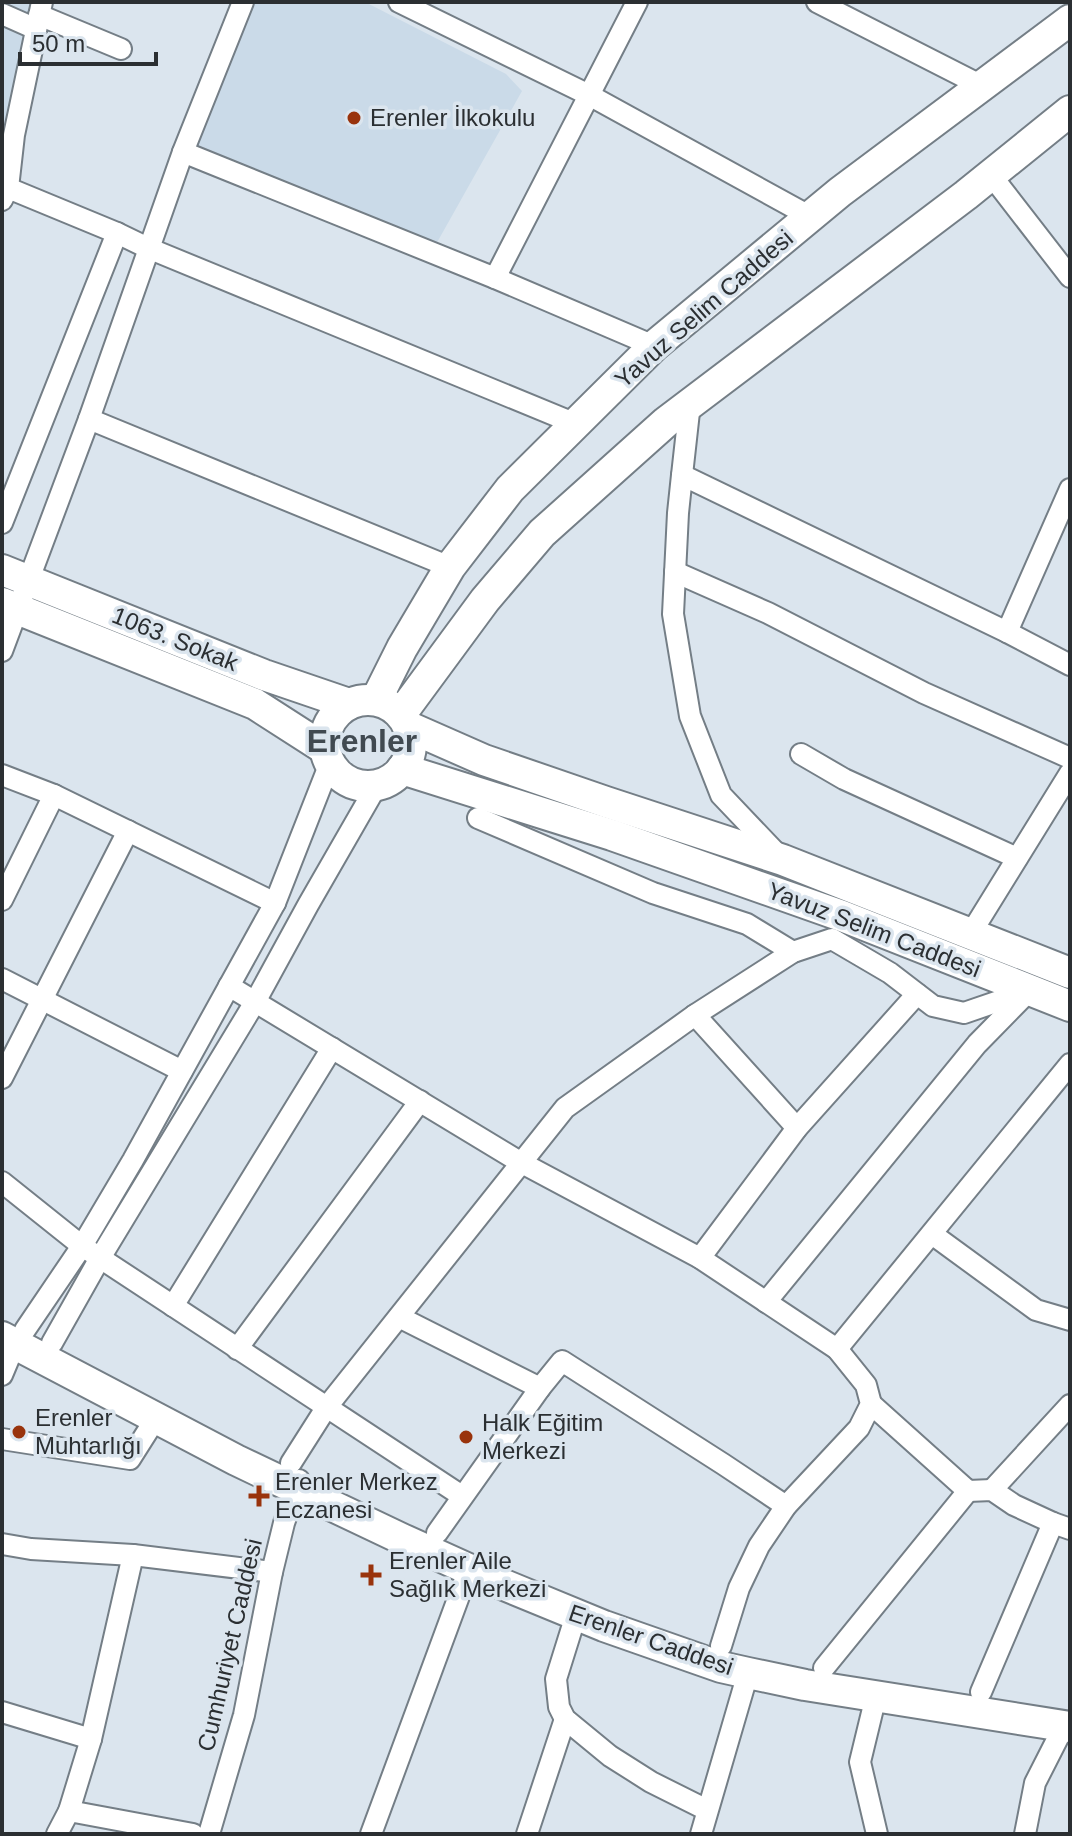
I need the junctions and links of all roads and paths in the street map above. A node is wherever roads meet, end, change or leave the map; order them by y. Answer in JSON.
{"nodes":[{"id":1,"x":243,"y":2,"type":"edge"},
{"id":2,"x":399,"y":2,"type":"edge"},
{"id":3,"x":637,"y":2,"type":"edge"},
{"id":4,"x":817,"y":2,"type":"edge"},
{"id":5,"x":2,"y":14,"type":"edge"},
{"id":6,"x":39,"y":15,"type":"edge"},
{"id":7,"x":1070,"y":20,"type":"edge"},
{"id":8,"x":121,"y":49,"type":"dead end"},
{"id":9,"x":982,"y":86,"type":"junction"},
{"id":10,"x":589,"y":95,"type":"junction"},
{"id":11,"x":1070,"y":111,"type":"edge"},
{"id":12,"x":8,"y":133,"type":"edge"},
{"id":13,"x":183,"y":152,"type":"junction"},
{"id":14,"x":991,"y":175,"type":"junction"},
{"id":15,"x":5,"y":194,"type":"edge"},
{"id":16,"x":811,"y":217,"type":"junction"},
{"id":17,"x":117,"y":233,"type":"junction"},
{"id":18,"x":148,"y":248,"type":"junction"},
{"id":19,"x":1070,"y":277,"type":"edge"},
{"id":20,"x":495,"y":278,"type":"junction"},
{"id":21,"x":654,"y":346,"type":"junction"},
{"id":22,"x":690,"y":403,"type":"junction"},
{"id":23,"x":89,"y":419,"type":"junction"},
{"id":24,"x":576,"y":424,"type":"junction"},
{"id":25,"x":682,"y":475,"type":"junction"},
{"id":26,"x":1070,"y":489,"type":"edge"},
{"id":27,"x":2,"y":523,"type":"edge"},
{"id":28,"x":450,"y":567,"type":"junction"},
{"id":29,"x":675,"y":572,"type":"junction"},
{"id":30,"x":15,"y":575,"type":"edge"},
{"id":31,"x":10,"y":606,"type":"edge"},
{"id":32,"x":1007,"y":632,"type":"junction"},
{"id":33,"x":2,"y":651,"type":"edge"},
{"id":34,"x":1070,"y":665,"type":"edge"},
{"id":35,"x":384,"y":711,"type":"junction"},
{"id":36,"x":801,"y":754,"type":"dead end"},
{"id":37,"x":327,"y":756,"type":"junction"},
{"id":38,"x":1070,"y":758,"type":"edge"},
{"id":39,"x":1070,"y":773,"type":"edge"},
{"id":40,"x":2,"y":775,"type":"edge"},
{"id":41,"x":390,"y":777,"type":"junction"},
{"id":42,"x":54,"y":795,"type":"junction"},
{"id":43,"x":478,"y":818,"type":"dead end"},
{"id":44,"x":128,"y":831,"type":"junction"},
{"id":45,"x":1017,"y":858,"type":"junction"},
{"id":46,"x":783,"y":860,"type":"junction"},
{"id":47,"x":2,"y":900,"type":"edge"},
{"id":48,"x":275,"y":903,"type":"junction"},
{"id":49,"x":971,"y":933,"type":"junction"},
{"id":50,"x":793,"y":952,"type":"junction"},
{"id":51,"x":1069,"y":970,"type":"edge"},
{"id":52,"x":2,"y":979,"type":"edge"},
{"id":53,"x":229,"y":986,"type":"junction"},
{"id":54,"x":1031,"y":990,"type":"junction"},
{"id":55,"x":917,"y":994,"type":"junction"},
{"id":56,"x":42,"y":1000,"type":"junction"},
{"id":57,"x":255,"y":1002,"type":"junction"},
{"id":58,"x":1070,"y":1006,"type":"edge"},
{"id":59,"x":695,"y":1015,"type":"junction"},
{"id":60,"x":332,"y":1048,"type":"junction"},
{"id":61,"x":1070,"y":1064,"type":"edge"},
{"id":62,"x":182,"y":1071,"type":"junction"},
{"id":63,"x":2,"y":1078,"type":"edge"},
{"id":64,"x":420,"y":1101,"type":"junction"},
{"id":65,"x":797,"y":1128,"type":"junction"},
{"id":66,"x":520,"y":1162,"type":"junction"},
{"id":67,"x":2,"y":1182,"type":"edge"},
{"id":68,"x":932,"y":1234,"type":"junction"},
{"id":69,"x":82,"y":1246,"type":"junction"},
{"id":70,"x":100,"y":1258,"type":"junction"},
{"id":71,"x":700,"y":1258,"type":"junction"},
{"id":72,"x":766,"y":1302,"type":"junction"},
{"id":73,"x":173,"y":1306,"type":"junction"},
{"id":74,"x":399,"y":1317,"type":"junction"},
{"id":75,"x":1070,"y":1320,"type":"edge"},
{"id":76,"x":11,"y":1332,"type":"edge"},
{"id":77,"x":52,"y":1343,"type":"junction"},
{"id":78,"x":237,"y":1349,"type":"junction"},
{"id":79,"x":837,"y":1349,"type":"junction"},
{"id":80,"x":2,"y":1375,"type":"edge"},
{"id":81,"x":540,"y":1388,"type":"junction"},
{"id":82,"x":871,"y":1404,"type":"junction"},
{"id":83,"x":1070,"y":1405,"type":"edge"},
{"id":84,"x":326,"y":1408,"type":"junction"},
{"id":85,"x":156,"y":1418,"type":"junction"},
{"id":86,"x":2,"y":1439,"type":"edge"},
{"id":87,"x":297,"y":1473,"type":"junction"},
{"id":88,"x":992,"y":1490,"type":"junction"},
{"id":89,"x":968,"y":1491,"type":"junction"},
{"id":90,"x":462,"y":1496,"type":"junction"},
{"id":91,"x":786,"y":1506,"type":"junction"},
{"id":92,"x":1061,"y":1526,"type":"edge"},
{"id":93,"x":437,"y":1533,"type":"junction"},
{"id":94,"x":2,"y":1544,"type":"edge"},
{"id":95,"x":133,"y":1555,"type":"junction"},
{"id":96,"x":469,"y":1569,"type":"junction"},
{"id":97,"x":272,"y":1572,"type":"junction"},
{"id":98,"x":576,"y":1615,"type":"junction"},
{"id":99,"x":721,"y":1646,"type":"junction"},
{"id":100,"x":824,"y":1668,"type":"junction"},
{"id":101,"x":748,"y":1673,"type":"junction"},
{"id":102,"x":981,"y":1692,"type":"junction"},
{"id":103,"x":876,"y":1696,"type":"junction"},
{"id":104,"x":2,"y":1712,"type":"edge"},
{"id":105,"x":565,"y":1719,"type":"junction"},
{"id":106,"x":1068,"y":1720,"type":"edge"},
{"id":107,"x":91,"y":1739,"type":"junction"},
{"id":108,"x":707,"y":1810,"type":"junction"},
{"id":109,"x":69,"y":1811,"type":"junction"},
{"id":110,"x":57,"y":1834,"type":"edge"},
{"id":111,"x":193,"y":1834,"type":"edge"},
{"id":112,"x":209,"y":1834,"type":"edge"},
{"id":113,"x":371,"y":1834,"type":"edge"},
{"id":114,"x":527,"y":1834,"type":"edge"},
{"id":115,"x":701,"y":1834,"type":"edge"},
{"id":116,"x":877,"y":1834,"type":"edge"},
{"id":117,"x":1025,"y":1834,"type":"edge"}],
"edges":[{"from":1,"to":13,"type":"street"},
{"from":2,"to":10,"type":"street"},
{"from":3,"to":10,"type":"street"},
{"from":4,"to":9,"type":"street"},
{"from":5,"to":6,"type":"street"},
{"from":6,"to":8,"type":"street"},
{"from":6,"to":12,"type":"street"},
{"from":7,"to":9,"type":"main road","name":"Yavuz Selim Caddesi"},
{"from":9,"to":16,"type":"main road","name":"Yavuz Selim Caddesi"},
{"from":10,"to":16,"type":"street"},
{"from":10,"to":20,"type":"street"},
{"from":11,"to":14,"type":"main road"},
{"from":12,"to":15,"type":"street"},
{"from":13,"to":18,"type":"street"},
{"from":13,"to":20,"type":"street"},
{"from":14,"to":19,"type":"street"},
{"from":14,"to":22,"type":"main road"},
{"from":15,"to":17,"type":"street"},
{"from":16,"to":21,"type":"main road","name":"Yavuz Selim Caddesi"},
{"from":17,"to":18,"type":"street"},
{"from":17,"to":27,"type":"street"},
{"from":18,"to":23,"type":"street"},
{"from":18,"to":24,"type":"street"},
{"from":20,"to":21,"type":"street"},
{"from":21,"to":24,"type":"main road","name":"Yavuz Selim Caddesi"},
{"from":22,"to":25,"type":"street"},
{"from":22,"to":35,"type":"main road"},
{"from":23,"to":28,"type":"street"},
{"from":23,"to":30,"type":"street"},
{"from":24,"to":28,"type":"main road","name":"Yavuz Selim Caddesi"},
{"from":25,"to":29,"type":"street"},
{"from":25,"to":32,"type":"street"},
{"from":26,"to":32,"type":"street"},
{"from":28,"to":35,"type":"main road","name":"Yavuz Selim Caddesi"},
{"from":29,"to":38,"type":"street"},
{"from":29,"to":46,"type":"street"},
{"from":30,"to":31,"type":"street"},
{"from":30,"to":35,"type":"main road","name":"1063. Sokak"},
{"from":31,"to":33,"type":"street"},
{"from":31,"to":37,"type":"main road","name":"1063. Sokak"},
{"from":32,"to":34,"type":"street"},
{"from":35,"to":37,"type":"main road"},
{"from":35,"to":41,"type":"main road"},
{"from":35,"to":46,"type":"main road","name":"Yavuz Selim Caddesi"},
{"from":36,"to":45,"type":"street"},
{"from":37,"to":41,"type":"main road"},
{"from":37,"to":48,"type":"street"},
{"from":39,"to":45,"type":"street"},
{"from":40,"to":42,"type":"street"},
{"from":41,"to":54,"type":"main road","name":"Yavuz Selim Caddesi"},
{"from":41,"to":57,"type":"street"},
{"from":42,"to":44,"type":"street"},
{"from":42,"to":47,"type":"street"},
{"from":43,"to":50,"type":"street"},
{"from":44,"to":48,"type":"street"},
{"from":44,"to":56,"type":"street"},
{"from":45,"to":49,"type":"street"},
{"from":46,"to":49,"type":"main road","name":"Yavuz Selim Caddesi"},
{"from":48,"to":53,"type":"street"},
{"from":49,"to":51,"type":"main road","name":"Yavuz Selim Caddesi"},
{"from":50,"to":55,"type":"street","name":"Cumhuriyet Caddesi"},
{"from":50,"to":59,"type":"street","name":"Cumhuriyet Caddesi"},
{"from":52,"to":56,"type":"street"},
{"from":53,"to":57,"type":"street"},
{"from":53,"to":62,"type":"street"},
{"from":54,"to":55,"type":"street"},
{"from":54,"to":58,"type":"main road","name":"Yavuz Selim Caddesi"},
{"from":54,"to":72,"type":"street"},
{"from":55,"to":65,"type":"street"},
{"from":56,"to":62,"type":"street"},
{"from":56,"to":63,"type":"street"},
{"from":57,"to":60,"type":"street"},
{"from":57,"to":70,"type":"street"},
{"from":59,"to":65,"type":"street"},
{"from":59,"to":66,"type":"street","name":"Cumhuriyet Caddesi"},
{"from":60,"to":64,"type":"street"},
{"from":60,"to":73,"type":"street"},
{"from":61,"to":68,"type":"street"},
{"from":62,"to":69,"type":"street"},
{"from":64,"to":66,"type":"street"},
{"from":64,"to":78,"type":"street"},
{"from":65,"to":71,"type":"street"},
{"from":66,"to":71,"type":"street"},
{"from":66,"to":74,"type":"street","name":"Cumhuriyet Caddesi"},
{"from":67,"to":69,"type":"street"},
{"from":68,"to":75,"type":"street"},
{"from":68,"to":79,"type":"street"},
{"from":69,"to":70,"type":"street"},
{"from":69,"to":76,"type":"street"},
{"from":70,"to":73,"type":"street"},
{"from":70,"to":77,"type":"street"},
{"from":71,"to":72,"type":"street"},
{"from":72,"to":79,"type":"street"},
{"from":73,"to":78,"type":"street"},
{"from":74,"to":81,"type":"street"},
{"from":74,"to":84,"type":"street","name":"Cumhuriyet Caddesi"},
{"from":76,"to":77,"type":"main road","name":"Erenler Caddesi"},
{"from":76,"to":80,"type":"street"},
{"from":76,"to":85,"type":"main road","name":"Erenler Caddesi"},
{"from":77,"to":87,"type":"main road","name":"Erenler Caddesi"},
{"from":78,"to":84,"type":"street"},
{"from":79,"to":82,"type":"street"},
{"from":81,"to":90,"type":"street"},
{"from":81,"to":91,"type":"street"},
{"from":82,"to":89,"type":"street"},
{"from":82,"to":91,"type":"street"},
{"from":83,"to":88,"type":"street"},
{"from":84,"to":87,"type":"street","name":"Cumhuriyet Caddesi"},
{"from":84,"to":90,"type":"street"},
{"from":85,"to":86,"type":"street"},
{"from":85,"to":87,"type":"main road","name":"Erenler Caddesi"},
{"from":87,"to":93,"type":"main road","name":"Erenler Caddesi"},
{"from":87,"to":96,"type":"main road","name":"Erenler Caddesi"},
{"from":87,"to":97,"type":"street","name":"Cumhuriyet Caddesi"},
{"from":88,"to":89,"type":"street"},
{"from":88,"to":92,"type":"street"},
{"from":89,"to":100,"type":"street"},
{"from":90,"to":93,"type":"street"},
{"from":91,"to":99,"type":"street"},
{"from":92,"to":102,"type":"street"},
{"from":93,"to":99,"type":"main road","name":"Erenler Caddesi"},
{"from":94,"to":95,"type":"street"},
{"from":95,"to":97,"type":"street"},
{"from":95,"to":107,"type":"street"},
{"from":96,"to":98,"type":"main road","name":"Erenler Caddesi"},
{"from":96,"to":113,"type":"street"},
{"from":97,"to":112,"type":"street","name":"Cumhuriyet Caddesi"},
{"from":98,"to":101,"type":"main road","name":"Erenler Caddesi"},
{"from":98,"to":105,"type":"street"},
{"from":99,"to":100,"type":"main road","name":"Erenler Caddesi"},
{"from":100,"to":102,"type":"main road","name":"Erenler Caddesi"},
{"from":101,"to":103,"type":"main road","name":"Erenler Caddesi"},
{"from":101,"to":108,"type":"street"},
{"from":102,"to":106,"type":"main road","name":"Erenler Caddesi"},
{"from":103,"to":106,"type":"main road","name":"Erenler Caddesi"},
{"from":103,"to":116,"type":"street"},
{"from":104,"to":107,"type":"street"},
{"from":105,"to":108,"type":"street"},
{"from":105,"to":114,"type":"street"},
{"from":106,"to":117,"type":"street"},
{"from":107,"to":109,"type":"street"},
{"from":108,"to":115,"type":"street"},
{"from":109,"to":110,"type":"street"},
{"from":109,"to":111,"type":"street"}]}
